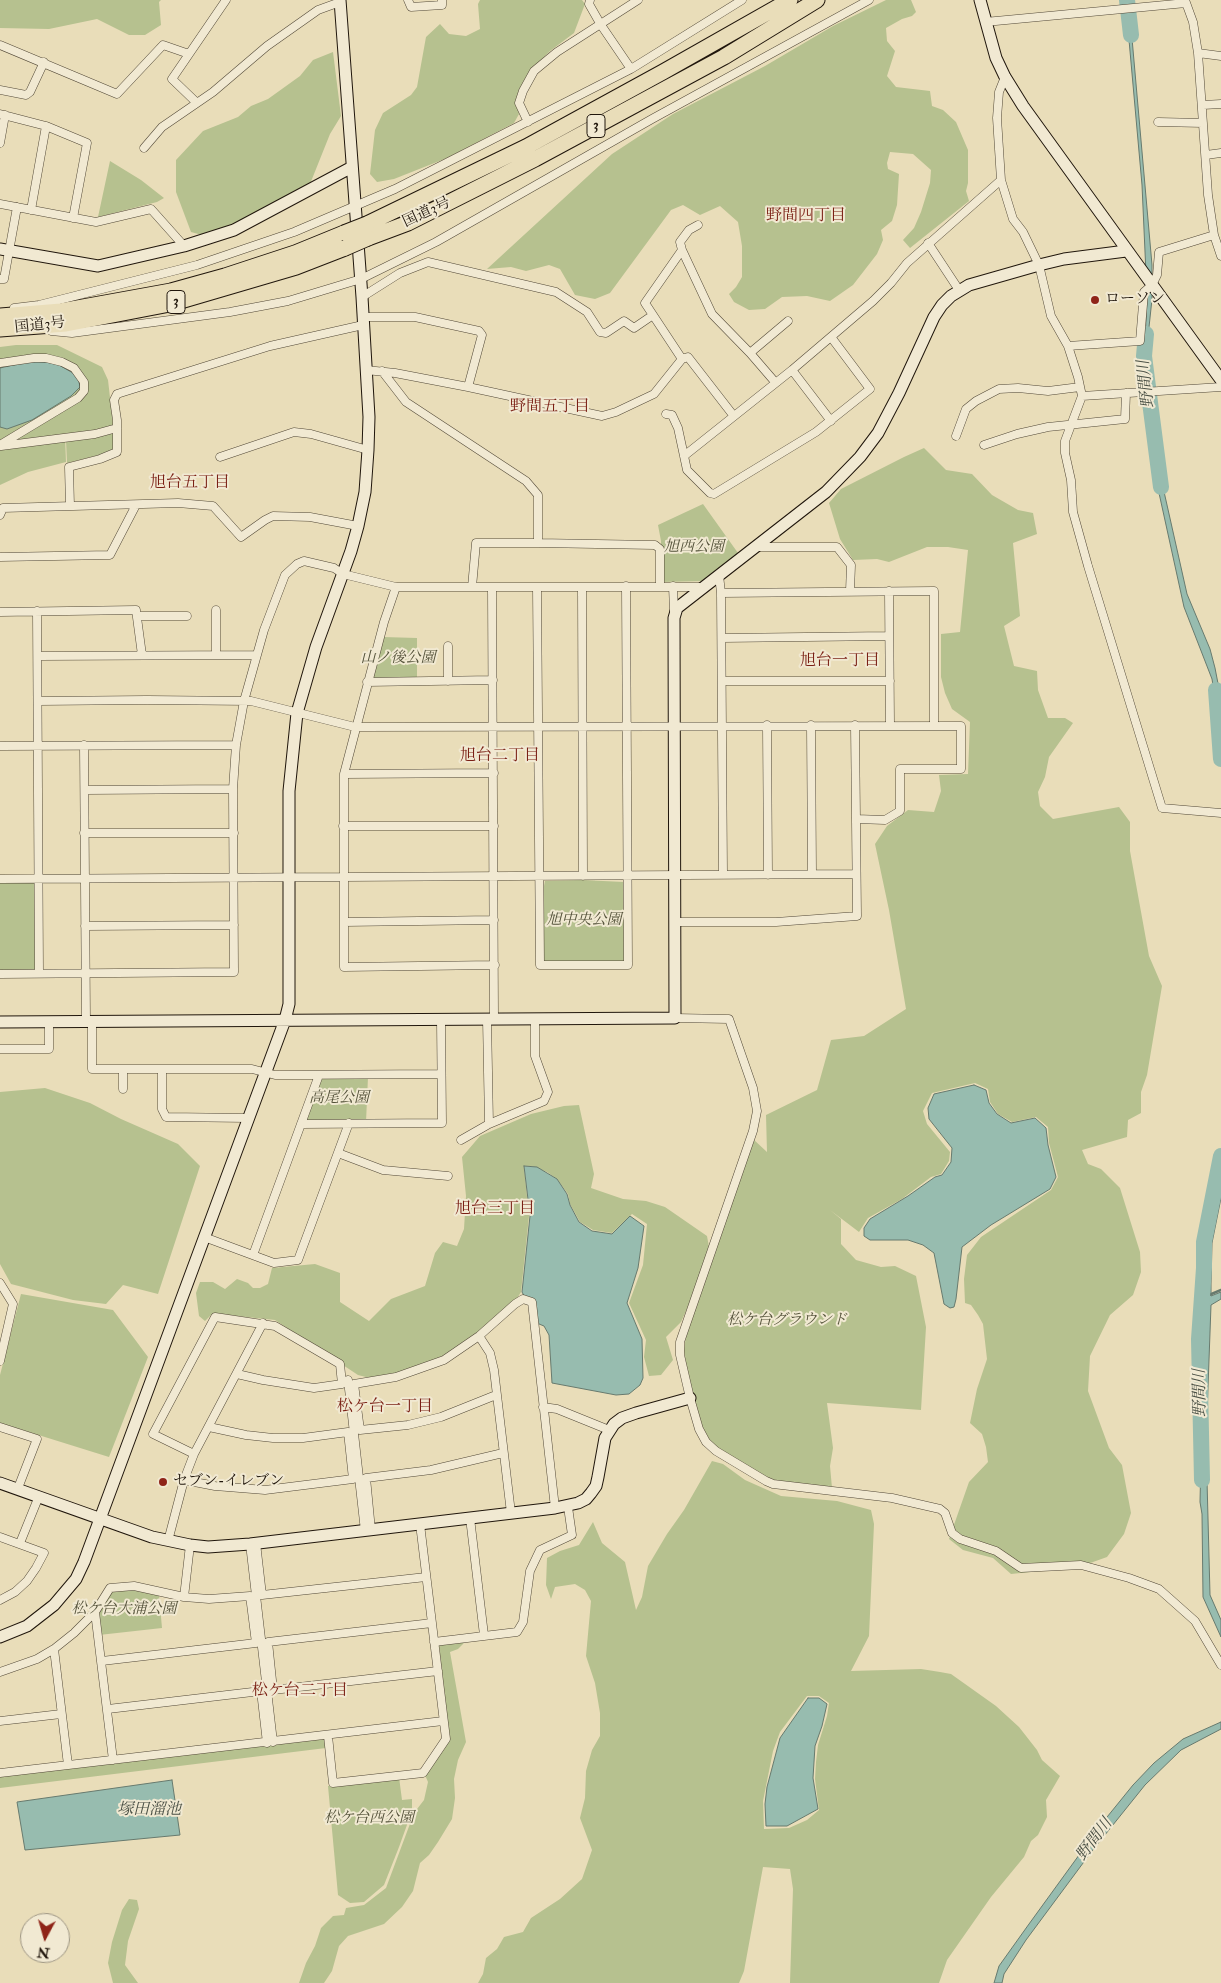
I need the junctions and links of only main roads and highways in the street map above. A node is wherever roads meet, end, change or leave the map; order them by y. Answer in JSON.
{"nodes":[{"id":1,"x":790,"y":0,"type":"edge"},
{"id":2,"x":817,"y":0,"type":"edge"},
{"id":3,"x":367,"y":231,"type":"junction"},
{"id":4,"x":345,"y":240,"type":"junction"},
{"id":5,"x":0,"y":316,"type":"edge"},
{"id":6,"x":6,"y":329,"type":"edge"}],
"edges":[{"from":1,"to":3,"type":"highway","name":"国道3号","number":"3"},
{"from":2,"to":3,"type":"highway","name":"国道3号","number":"3"},
{"from":3,"to":4,"type":"highway","name":"国道3号","number":"3","bridge":true},
{"from":4,"to":5,"type":"highway","name":"国道3号","number":"3"},
{"from":4,"to":6,"type":"highway","name":"国道3号","number":"3"}]}
